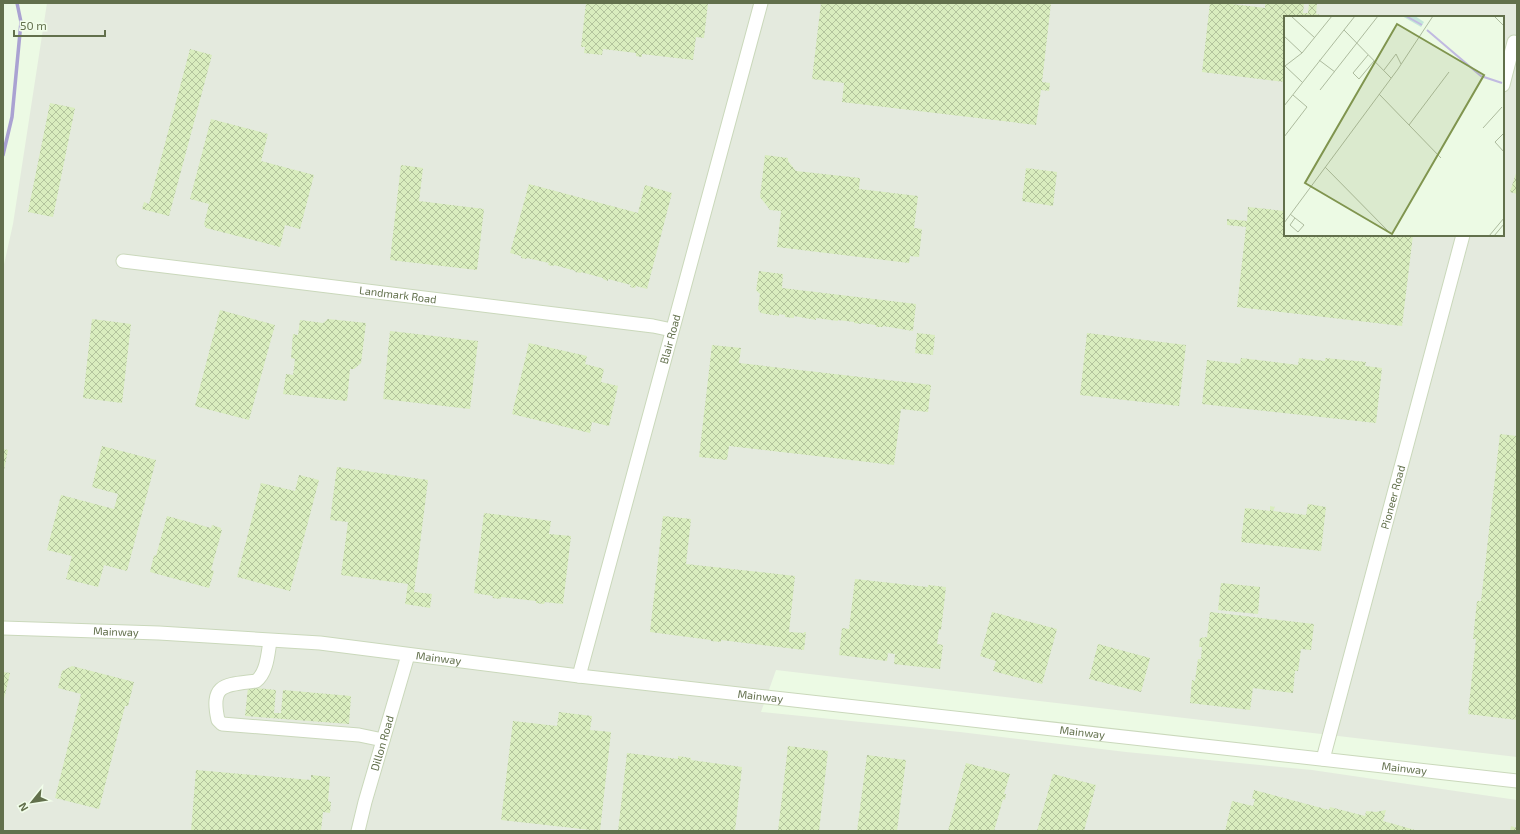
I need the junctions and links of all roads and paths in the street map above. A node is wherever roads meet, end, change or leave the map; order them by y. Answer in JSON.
{"nodes":[{"id":1,"x":761,"y":3,"type":"edge"},
{"id":2,"x":1514,"y":42,"type":"dead end"},
{"id":3,"x":1504,"y":81,"type":"edge"},
{"id":4,"x":1463,"y":236,"type":"edge"},
{"id":5,"x":123,"y":261,"type":"dead end"},
{"id":6,"x":672,"y":330,"type":"junction"},
{"id":7,"x":3,"y":628,"type":"edge"},
{"id":8,"x":270,"y":641,"type":"junction"},
{"id":9,"x":408,"y":655,"type":"junction"},
{"id":10,"x":579,"y":676,"type":"junction"},
{"id":11,"x":383,"y":740,"type":"junction"},
{"id":12,"x":1323,"y":759,"type":"junction"},
{"id":13,"x":1517,"y":781,"type":"edge"},
{"id":14,"x":358,"y":831,"type":"edge"}],
"edges":[{"from":1,"to":6,"type":"street","name":"Blair Road"},
{"from":2,"to":3,"type":"street"},
{"from":4,"to":12,"type":"street","name":"Pioneer Road"},
{"from":5,"to":6,"type":"street","name":"Landmark Road"},
{"from":6,"to":10,"type":"street","name":"Blair Road"},
{"from":7,"to":8,"type":"street","name":"Mainway"},
{"from":8,"to":9,"type":"street","name":"Mainway"},
{"from":8,"to":11,"type":"street"},
{"from":9,"to":10,"type":"street","name":"Mainway"},
{"from":9,"to":11,"type":"street","name":"Dillon Road"},
{"from":10,"to":12,"type":"street","name":"Mainway"},
{"from":11,"to":14,"type":"street","name":"Dillon Road"},
{"from":12,"to":13,"type":"street","name":"Mainway"}]}
